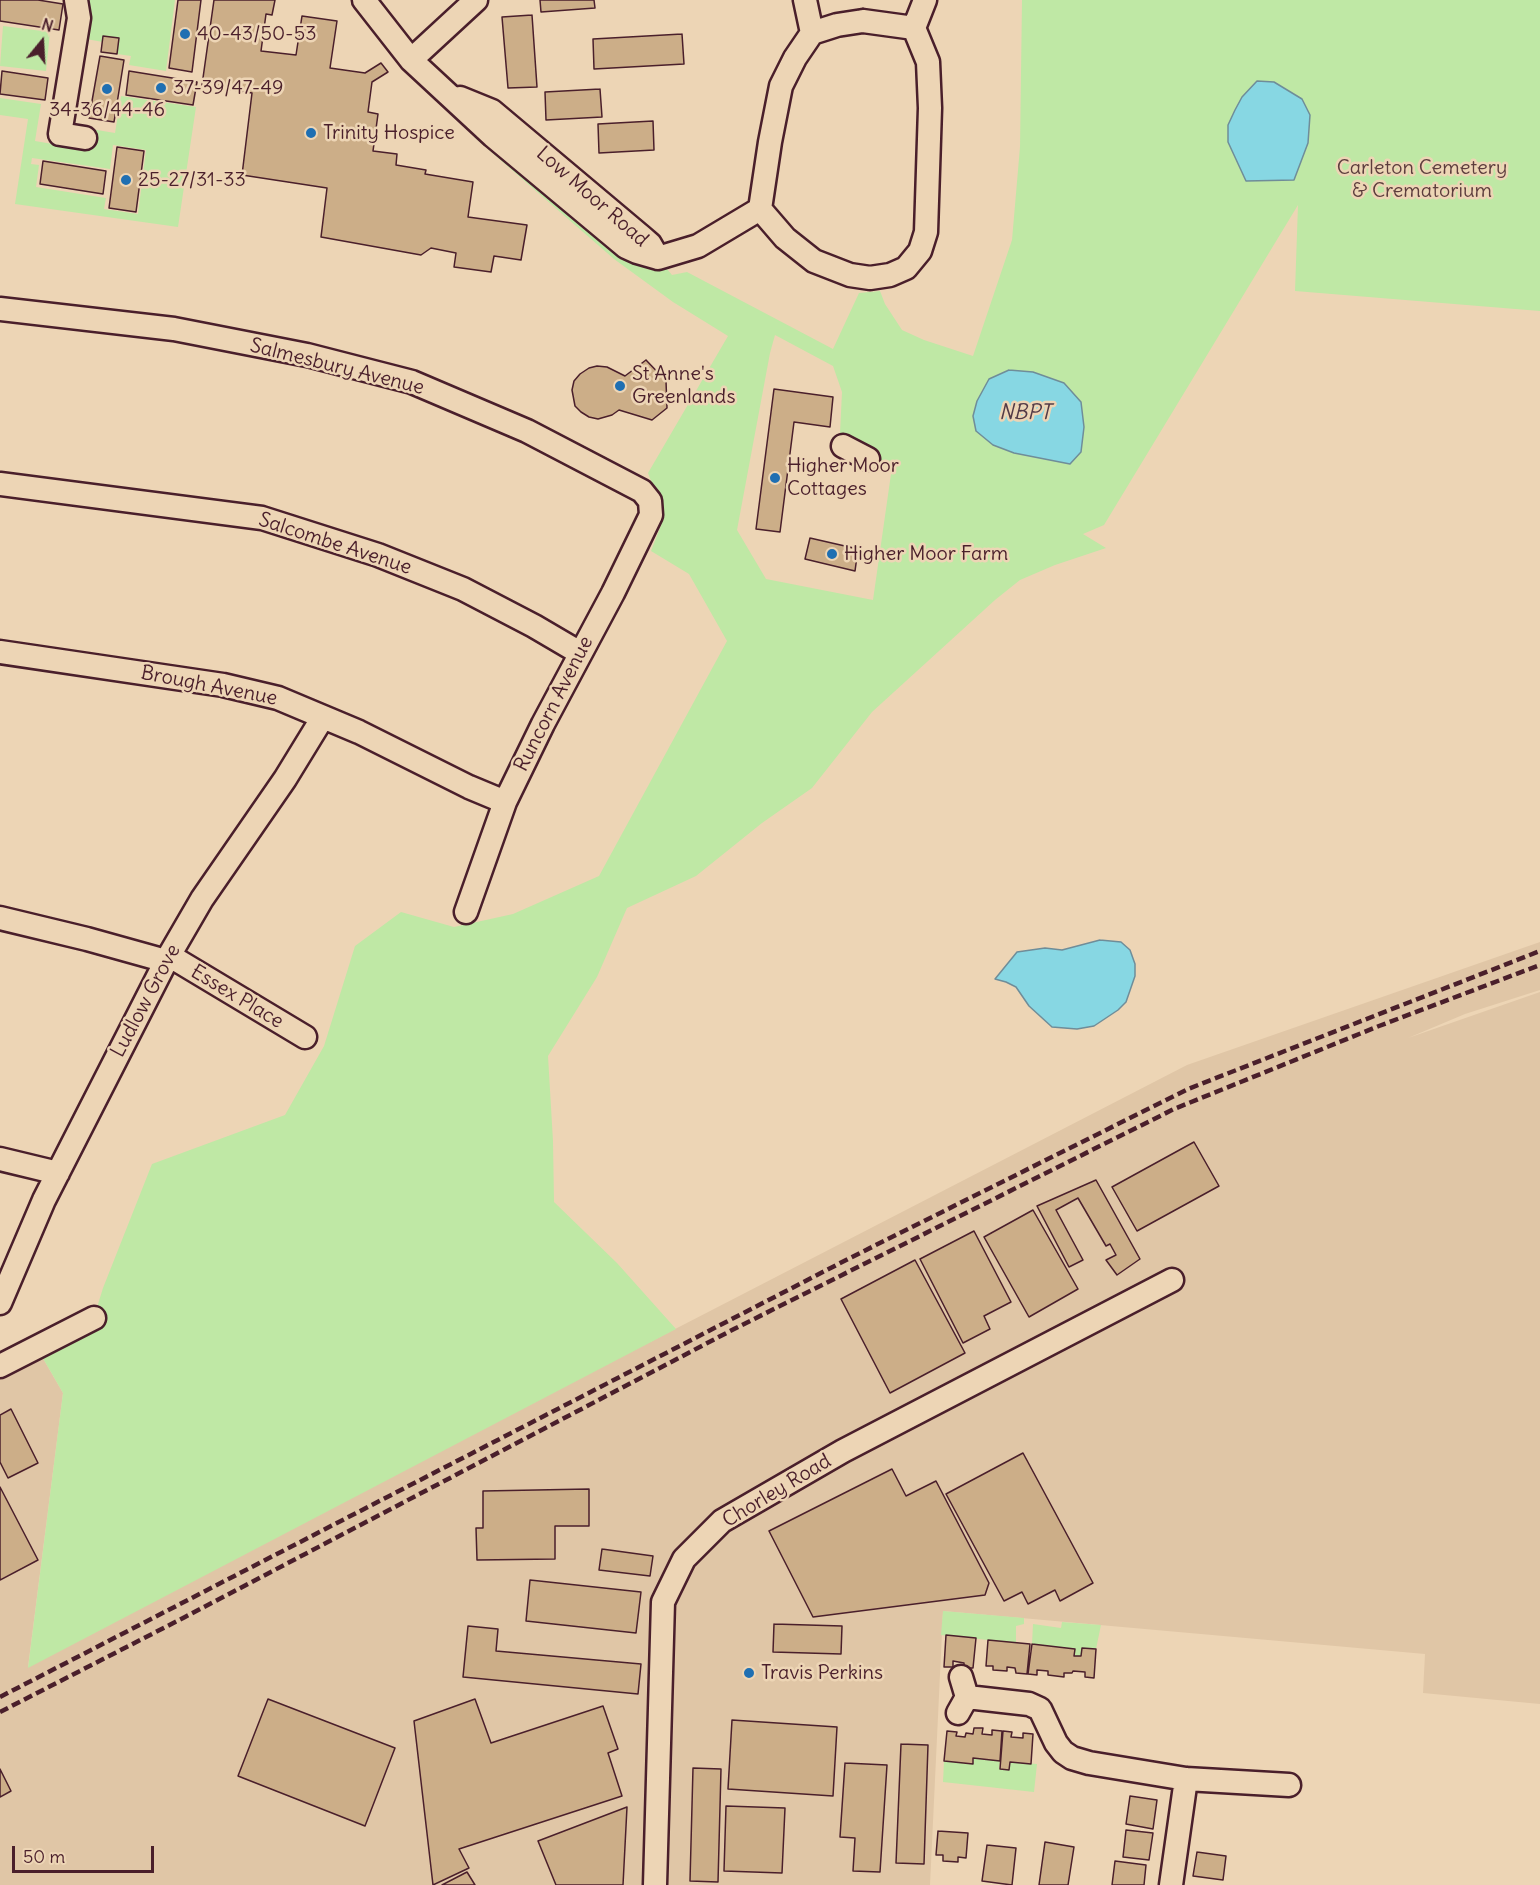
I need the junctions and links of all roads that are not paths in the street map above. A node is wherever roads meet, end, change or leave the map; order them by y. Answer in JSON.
{"nodes":[{"id":1,"x":76,"y":0,"type":"edge"},
{"id":2,"x":364,"y":0,"type":"edge"},
{"id":3,"x":476,"y":0,"type":"edge"},
{"id":4,"x":805,"y":0,"type":"edge"},
{"id":5,"x":925,"y":0,"type":"edge"},
{"id":6,"x":914,"y":28,"type":"junction"},
{"id":7,"x":812,"y":33,"type":"junction"},
{"id":8,"x":411,"y":60,"type":"junction"},
{"id":9,"x":86,"y":138,"type":"dead end"},
{"id":10,"x":760,"y":209,"type":"junction"},
{"id":11,"x":0,"y":309,"type":"edge"},
{"id":12,"x":843,"y":446,"type":"dead end"},
{"id":13,"x":868,"y":459,"type":"dead end"},
{"id":14,"x":0,"y":484,"type":"edge"},
{"id":15,"x":650,"y":501,"type":"joint"},
{"id":16,"x":0,"y":652,"type":"edge"},
{"id":17,"x":580,"y":653,"type":"junction"},
{"id":18,"x":323,"y":717,"type":"junction"},
{"id":19,"x":505,"y":802,"type":"junction"},
{"id":20,"x":466,"y":912,"type":"dead end"},
{"id":21,"x":0,"y":918,"type":"edge"},
{"id":22,"x":168,"y":958,"type":"junction"},
{"id":23,"x":305,"y":1037,"type":"dead end"},
{"id":24,"x":0,"y":1159,"type":"edge"},
{"id":25,"x":58,"y":1173,"type":"junction"},
{"id":26,"x":1172,"y":1280,"type":"dead end"},
{"id":27,"x":0,"y":1303,"type":"edge"},
{"id":28,"x":94,"y":1317,"type":"dead end"},
{"id":29,"x":0,"y":1366,"type":"edge"},
{"id":30,"x":962,"y":1696,"type":"dead end"},
{"id":31,"x":1186,"y":1779,"type":"junction"},
{"id":32,"x":1288,"y":1785,"type":"dead end"},
{"id":33,"x":655,"y":1885,"type":"edge"},
{"id":34,"x":1172,"y":1885,"type":"edge"}],
"edges":[{"from":1,"to":9,"type":"street"},
{"from":2,"to":8,"type":"street","name":"Low Moor Road"},
{"from":3,"to":8,"type":"street"},
{"from":4,"to":7,"type":"street"},
{"from":5,"to":6,"type":"street"},
{"from":6,"to":7,"type":"street"},
{"from":6,"to":10,"type":"street"},
{"from":7,"to":10,"type":"street"},
{"from":8,"to":10,"type":"street","name":"Low Moor Road"},
{"from":11,"to":15,"type":"street","name":"Salmesbury Avenue"},
{"from":12,"to":13,"type":"street"},
{"from":14,"to":17,"type":"street","name":"Salcombe Avenue"},
{"from":15,"to":17,"type":"street","name":"Runcorn Avenue"},
{"from":16,"to":18,"type":"street","name":"Brough Avenue"},
{"from":17,"to":19,"type":"street","name":"Runcorn Avenue"},
{"from":18,"to":19,"type":"street","name":"Brough Avenue"},
{"from":18,"to":22,"type":"street","name":"Ludlow Grove"},
{"from":19,"to":20,"type":"street","name":"Runcorn Avenue"},
{"from":21,"to":22,"type":"street","name":"Essex Place"},
{"from":22,"to":23,"type":"street","name":"Essex Place"},
{"from":22,"to":25,"type":"street","name":"Ludlow Grove"},
{"from":24,"to":25,"type":"street"},
{"from":25,"to":27,"type":"street","name":"Ludlow Grove"},
{"from":26,"to":33,"type":"street","name":"Chorley Road"},
{"from":28,"to":29,"type":"street"},
{"from":30,"to":31,"type":"street"},
{"from":31,"to":32,"type":"street"},
{"from":31,"to":34,"type":"street"}]}
